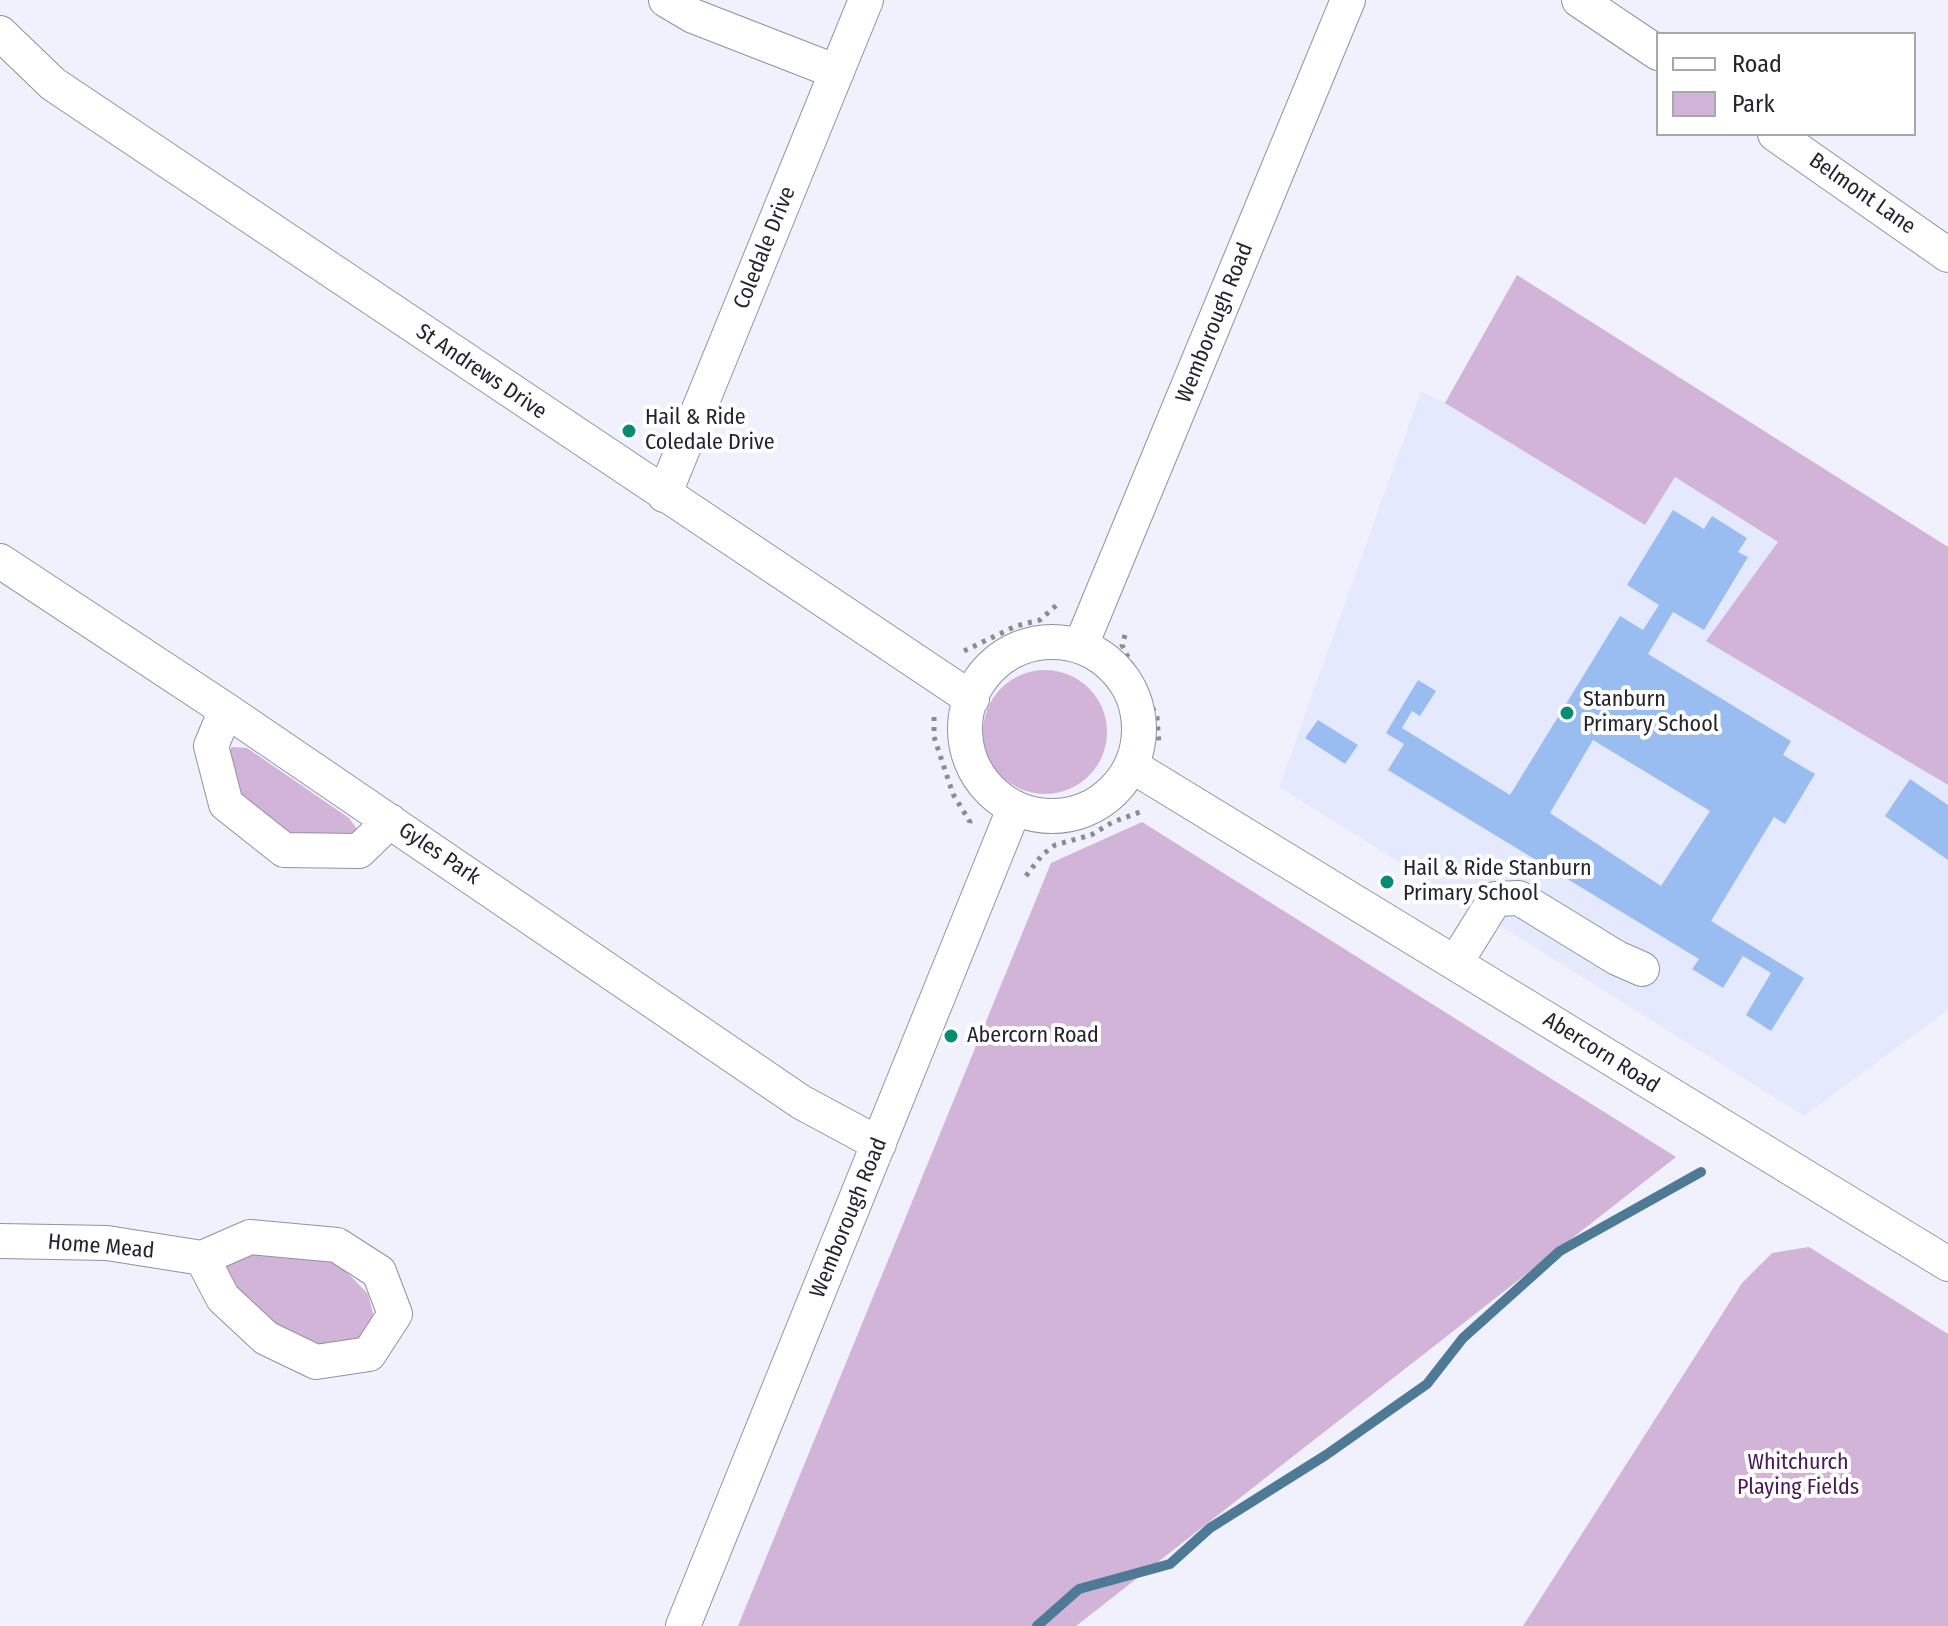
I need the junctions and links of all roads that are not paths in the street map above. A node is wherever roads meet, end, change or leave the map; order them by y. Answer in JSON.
{"nodes":[{"id":1,"x":666,"y":0,"type":"edge"},
{"id":2,"x":866,"y":0,"type":"edge"},
{"id":3,"x":1348,"y":0,"type":"edge"},
{"id":4,"x":1579,"y":0,"type":"edge"},
{"id":5,"x":0,"y":33,"type":"edge"},
{"id":6,"x":1656,"y":52,"type":"edge"},
{"id":7,"x":837,"y":72,"type":"junction"},
{"id":8,"x":1778,"y":136,"type":"edge"},
{"id":9,"x":1948,"y":255,"type":"edge"},
{"id":10,"x":664,"y":495,"type":"junction"},
{"id":11,"x":0,"y":562,"type":"edge"},
{"id":12,"x":1081,"y":645,"type":"junction"},
{"id":13,"x":972,"y":699,"type":"junction"},
{"id":14,"x":226,"y":710,"type":"junction"},
{"id":15,"x":1147,"y":759,"type":"junction"},
{"id":16,"x":1014,"y":809,"type":"junction"},
{"id":17,"x":390,"y":821,"type":"junction"},
{"id":18,"x":1456,"y":962,"type":"junction"},
{"id":19,"x":1642,"y":969,"type":"dead end"},
{"id":20,"x":879,"y":1144,"type":"junction"},
{"id":21,"x":0,"y":1241,"type":"edge"},
{"id":22,"x":202,"y":1258,"type":"junction"},
{"id":23,"x":1948,"y":1264,"type":"edge"},
{"id":24,"x":683,"y":1626,"type":"edge"}],
"edges":[{"from":1,"to":7,"type":"street"},
{"from":2,"to":7,"type":"street","name":"Coledale Drive"},
{"from":3,"to":12,"type":"street","name":"Wemborough Road"},
{"from":4,"to":6,"type":"street"},
{"from":5,"to":10,"type":"street","name":"St Andrews Drive"},
{"from":7,"to":10,"type":"street","name":"Coledale Drive"},
{"from":8,"to":9,"type":"street","name":"Belmont Lane"},
{"from":10,"to":13,"type":"street","name":"St Andrews Drive"},
{"from":11,"to":14,"type":"street","name":"Gyles Park"},
{"from":12,"to":13,"type":"street"},
{"from":12,"to":15,"type":"street"},
{"from":13,"to":16,"type":"street"},
{"from":14,"to":17,"type":"street","name":"Gyles Park"},
{"from":14,"to":17,"type":"street"},
{"from":15,"to":16,"type":"street"},
{"from":15,"to":18,"type":"street","name":"Abercorn Road"},
{"from":16,"to":20,"type":"street","name":"Wemborough Road"},
{"from":17,"to":20,"type":"street","name":"Gyles Park"},
{"from":18,"to":19,"type":"street"},
{"from":18,"to":23,"type":"street","name":"Abercorn Road"},
{"from":20,"to":24,"type":"street","name":"Wemborough Road"},
{"from":21,"to":22,"type":"street","name":"Home Mead"},
{"from":22,"to":22,"type":"street"}]}
